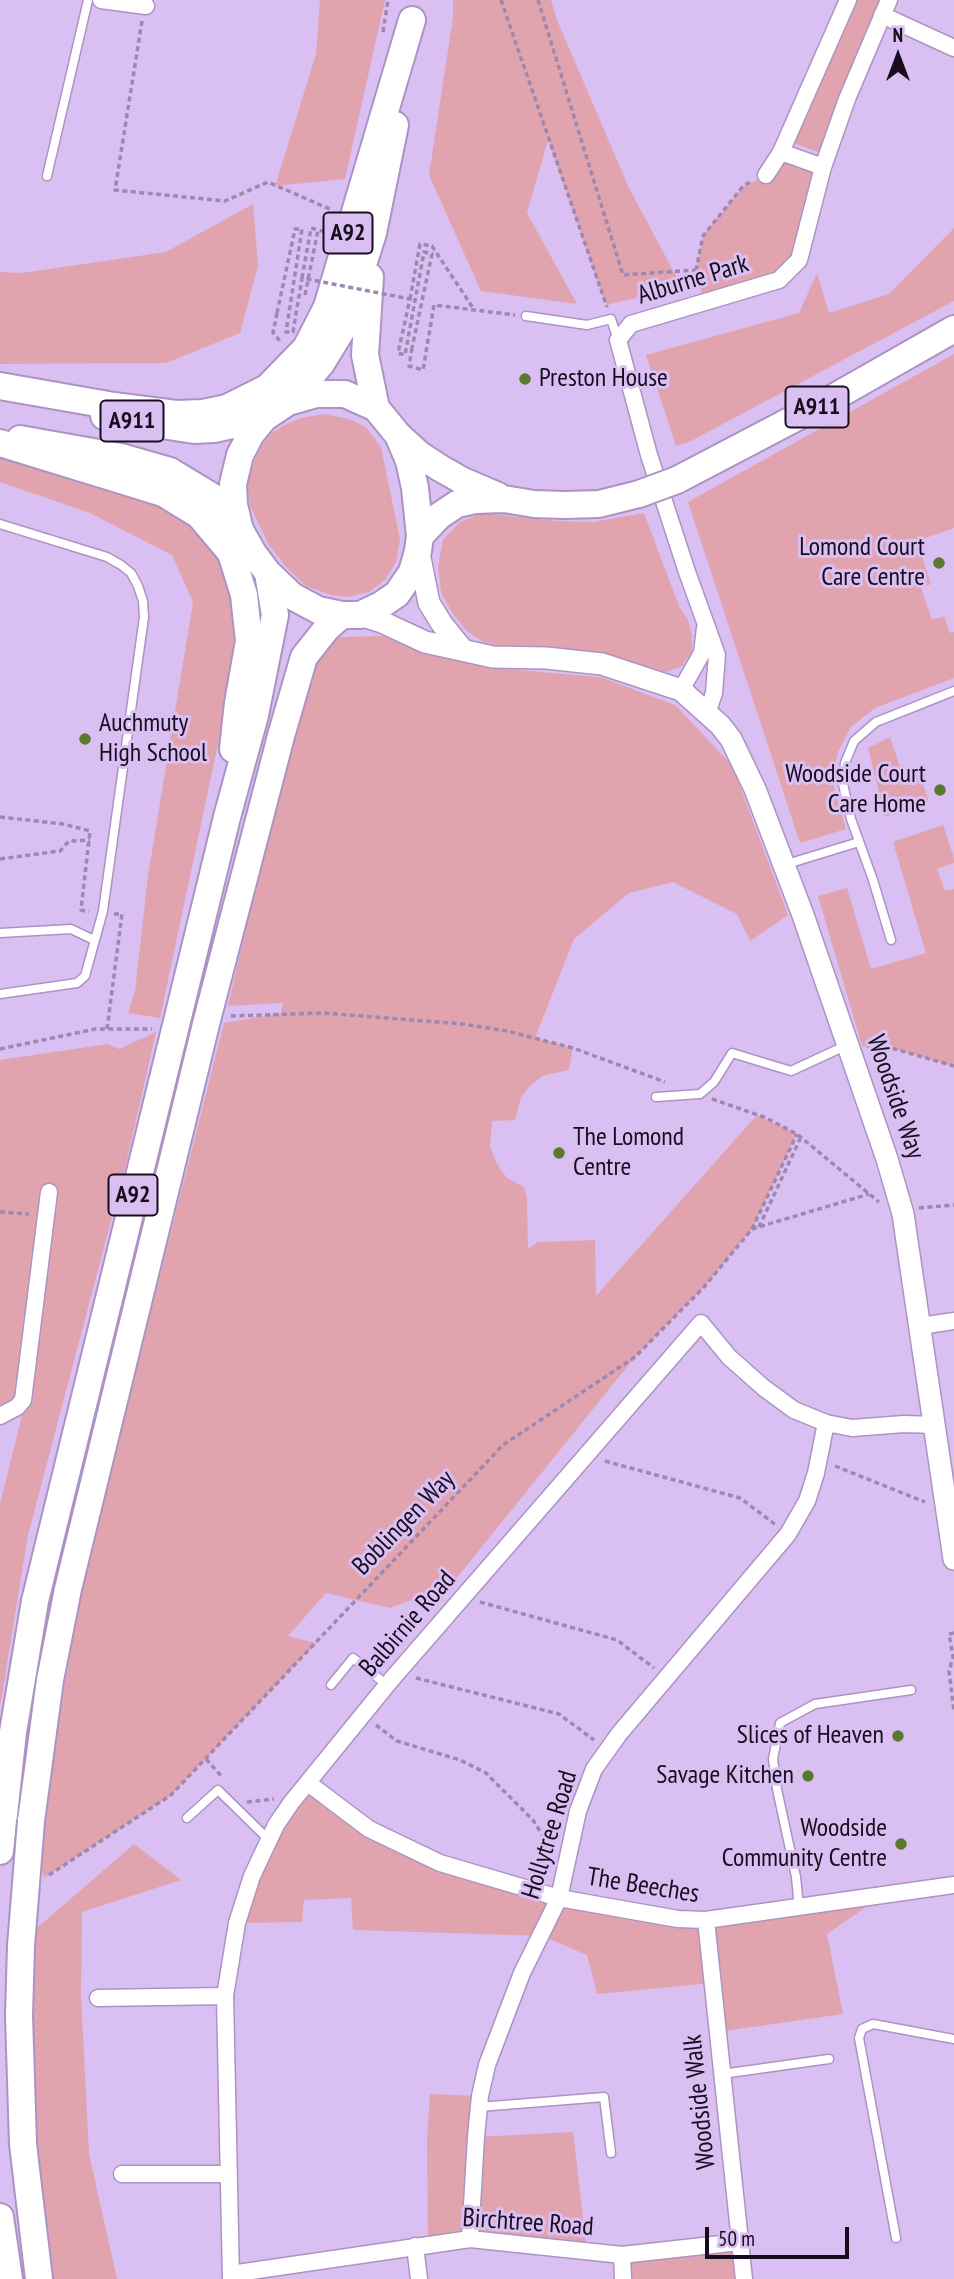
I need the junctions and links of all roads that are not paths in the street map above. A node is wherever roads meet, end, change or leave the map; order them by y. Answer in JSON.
{"nodes":[{"id":1,"x":88,"y":0,"type":"edge"},
{"id":2,"x":101,"y":0,"type":"edge"},
{"id":3,"x":848,"y":0,"type":"edge"},
{"id":4,"x":889,"y":0,"type":"edge"},
{"id":5,"x":127,"y":2,"type":"edge"},
{"id":6,"x":146,"y":6,"type":"dead end"},
{"id":7,"x":413,"y":10,"type":"edge"},
{"id":8,"x":882,"y":15,"type":"junction"},
{"id":9,"x":954,"y":48,"type":"edge"},
{"id":10,"x":781,"y":152,"type":"junction"},
{"id":11,"x":823,"y":167,"type":"junction"},
{"id":12,"x":766,"y":175,"type":"road end"},
{"id":13,"x":47,"y":176,"type":"dead end"},
{"id":14,"x":373,"y":233,"type":"junction"},
{"id":15,"x":526,"y":316,"type":"road end"},
{"id":16,"x":954,"y":328,"type":"edge"},
{"id":17,"x":618,"y":340,"type":"junction"},
{"id":18,"x":0,"y":386,"type":"edge"},
{"id":19,"x":0,"y":393,"type":"edge"},
{"id":20,"x":288,"y":402,"type":"junction"},
{"id":21,"x":376,"y":408,"type":"junction"},
{"id":22,"x":264,"y":418,"type":"junction"},
{"id":23,"x":0,"y":434,"type":"edge"},
{"id":24,"x":398,"y":435,"type":"junction"},
{"id":25,"x":0,"y":443,"type":"edge"},
{"id":26,"x":504,"y":499,"type":"junction"},
{"id":27,"x":0,"y":524,"type":"edge"},
{"id":28,"x":240,"y":530,"type":"junction"},
{"id":29,"x":419,"y":544,"type":"junction"},
{"id":30,"x":268,"y":573,"type":"junction"},
{"id":31,"x":351,"y":615,"type":"junction"},
{"id":32,"x":705,"y":621,"type":"junction"},
{"id":33,"x":463,"y":650,"type":"junction"},
{"id":34,"x":681,"y":690,"type":"junction"},
{"id":35,"x":954,"y":691,"type":"edge"},
{"id":36,"x":707,"y":714,"type":"junction"},
{"id":37,"x":227,"y":817,"type":"junction"},
{"id":38,"x":859,"y":842,"type":"junction"},
{"id":39,"x":784,"y":864,"type":"junction"},
{"id":40,"x":0,"y":933,"type":"edge"},
{"id":41,"x":94,"y":940,"type":"junction"},
{"id":42,"x":891,"y":940,"type":"dead end"},
{"id":43,"x":0,"y":994,"type":"edge"},
{"id":44,"x":848,"y":1044,"type":"junction"},
{"id":45,"x":656,"y":1097,"type":"dead end"},
{"id":46,"x":49,"y":1192,"type":"dead end"},
{"id":47,"x":954,"y":1321,"type":"edge"},
{"id":48,"x":921,"y":1326,"type":"junction"},
{"id":49,"x":0,"y":1416,"type":"edge"},
{"id":50,"x":826,"y":1423,"type":"junction"},
{"id":51,"x":936,"y":1425,"type":"junction"},
{"id":52,"x":954,"y":1559,"type":"edge"},
{"id":53,"x":392,"y":1679,"type":"junction"},
{"id":54,"x":331,"y":1685,"type":"dead end"},
{"id":55,"x":911,"y":1690,"type":"dead end"},
{"id":56,"x":308,"y":1783,"type":"junction"},
{"id":57,"x":187,"y":1818,"type":"dead end"},
{"id":58,"x":268,"y":1839,"type":"junction"},
{"id":59,"x":0,"y":1851,"type":"edge"},
{"id":60,"x":954,"y":1885,"type":"edge"},
{"id":61,"x":559,"y":1898,"type":"junction"},
{"id":62,"x":799,"y":1908,"type":"junction"},
{"id":63,"x":706,"y":1920,"type":"junction"},
{"id":64,"x":225,"y":1996,"type":"junction"},
{"id":65,"x":98,"y":1998,"type":"dead end"},
{"id":66,"x":954,"y":2039,"type":"edge"},
{"id":67,"x":830,"y":2059,"type":"dead end"},
{"id":68,"x":722,"y":2074,"type":"junction"},
{"id":69,"x":479,"y":2107,"type":"junction"},
{"id":70,"x":611,"y":2153,"type":"dead end"},
{"id":71,"x":122,"y":2174,"type":"dead end"},
{"id":72,"x":228,"y":2174,"type":"junction"},
{"id":73,"x":0,"y":2217,"type":"edge"},
{"id":74,"x":896,"y":2238,"type":"dead end"},
{"id":75,"x":470,"y":2239,"type":"junction"},
{"id":76,"x":739,"y":2242,"type":"junction"},
{"id":77,"x":415,"y":2246,"type":"junction"},
{"id":78,"x":622,"y":2255,"type":"junction"},
{"id":79,"x":231,"y":2276,"type":"edge"},
{"id":80,"x":9,"y":2279,"type":"edge"},
{"id":81,"x":39,"y":2279,"type":"edge"},
{"id":82,"x":419,"y":2279,"type":"edge"},
{"id":83,"x":623,"y":2279,"type":"edge"},
{"id":84,"x":744,"y":2279,"type":"edge"}],
"edges":[{"from":1,"to":13,"type":"lane"},
{"from":2,"to":5,"type":"street"},
{"from":3,"to":10,"type":"street"},
{"from":4,"to":8,"type":"street","name":"Alburne Park"},
{"from":5,"to":6,"type":"street"},
{"from":7,"to":14,"type":"main road","number":"A92"},
{"from":7,"to":18,"type":"main road","number":"A92"},
{"from":8,"to":9,"type":"street"},
{"from":8,"to":11,"type":"street","name":"Alburne Park"},
{"from":10,"to":11,"type":"street"},
{"from":10,"to":12,"type":"street"},
{"from":11,"to":17,"type":"street","name":"Alburne Park"},
{"from":14,"to":20,"type":"main road","number":"A92"},
{"from":14,"to":21,"type":"main road","number":"A92"},
{"from":15,"to":17,"type":"lane"},
{"from":16,"to":26,"type":"main road","number":"A911","bridge":true},
{"from":17,"to":32,"type":"street","name":"Alburne Park"},
{"from":19,"to":22,"type":"main road","number":"A911"},
{"from":20,"to":21,"type":"main road","number":"A92"},
{"from":20,"to":22,"type":"main road","number":"A92"},
{"from":21,"to":24,"type":"main road","number":"A92"},
{"from":22,"to":28,"type":"main road","number":"A92"},
{"from":23,"to":28,"type":"main road","number":"A911"},
{"from":24,"to":26,"type":"main road","number":"A911"},
{"from":24,"to":29,"type":"main road","number":"A92"},
{"from":25,"to":37,"type":"main road","number":"A92"},
{"from":26,"to":29,"type":"main road","number":"A911"},
{"from":27,"to":41,"type":"lane"},
{"from":28,"to":30,"type":"main road","number":"A92"},
{"from":29,"to":31,"type":"main road","number":"A92"},
{"from":29,"to":33,"type":"street"},
{"from":30,"to":31,"type":"main road","number":"A92"},
{"from":30,"to":37,"type":"main road","number":"A92"},
{"from":31,"to":33,"type":"street"},
{"from":31,"to":81,"type":"main road","number":"A92","bridge":true},
{"from":32,"to":34,"type":"street","name":"Alburne Park"},
{"from":32,"to":36,"type":"street","name":"Alburne Park"},
{"from":33,"to":34,"type":"street"},
{"from":34,"to":36,"type":"street","name":"Woodside Way"},
{"from":35,"to":38,"type":"lane"},
{"from":36,"to":39,"type":"street","name":"Woodside Way"},
{"from":37,"to":59,"type":"main road","number":"A92"},
{"from":38,"to":39,"type":"lane"},
{"from":38,"to":42,"type":"lane"},
{"from":39,"to":44,"type":"street","name":"Woodside Way"},
{"from":40,"to":41,"type":"lane"},
{"from":41,"to":43,"type":"lane"},
{"from":44,"to":45,"type":"lane"},
{"from":44,"to":48,"type":"street","name":"Woodside Way"},
{"from":46,"to":49,"type":"street"},
{"from":47,"to":48,"type":"street"},
{"from":48,"to":51,"type":"street","name":"Woodside Way"},
{"from":50,"to":51,"type":"street"},
{"from":50,"to":53,"type":"street","name":"Balbirnie Road"},
{"from":50,"to":61,"type":"street","name":"Hollytree Road"},
{"from":51,"to":52,"type":"street","name":"Woodside Way"},
{"from":53,"to":54,"type":"lane"},
{"from":53,"to":56,"type":"street","name":"Balbirnie Road"},
{"from":55,"to":62,"type":"lane"},
{"from":56,"to":58,"type":"street","name":"Balbirnie Road"},
{"from":56,"to":61,"type":"street","name":"The Beeches"},
{"from":57,"to":58,"type":"lane"},
{"from":58,"to":64,"type":"street","name":"Balbirnie Road"},
{"from":60,"to":62,"type":"street","name":"The Beeches"},
{"from":61,"to":63,"type":"street","name":"The Beeches"},
{"from":61,"to":69,"type":"street","name":"Hollytree Road"},
{"from":62,"to":63,"type":"street","name":"The Beeches"},
{"from":63,"to":68,"type":"street","name":"Woodside Walk"},
{"from":64,"to":65,"type":"street"},
{"from":64,"to":72,"type":"street","name":"Balbirnie Road"},
{"from":66,"to":74,"type":"lane"},
{"from":67,"to":68,"type":"lane"},
{"from":68,"to":76,"type":"street","name":"Woodside Walk"},
{"from":69,"to":70,"type":"lane"},
{"from":69,"to":75,"type":"street","name":"Hollytree Road"},
{"from":71,"to":72,"type":"street"},
{"from":72,"to":79,"type":"street","name":"Balbirnie Road"},
{"from":73,"to":80,"type":"main road"},
{"from":75,"to":77,"type":"street","name":"Birchtree Road"},
{"from":75,"to":78,"type":"street","name":"Birchtree Road"},
{"from":76,"to":78,"type":"street","name":"Birchtree Road"},
{"from":76,"to":84,"type":"street","name":"Woodside Walk"},
{"from":77,"to":79,"type":"street","name":"Birchtree Road"},
{"from":77,"to":82,"type":"street"},
{"from":78,"to":83,"type":"street"}]}
